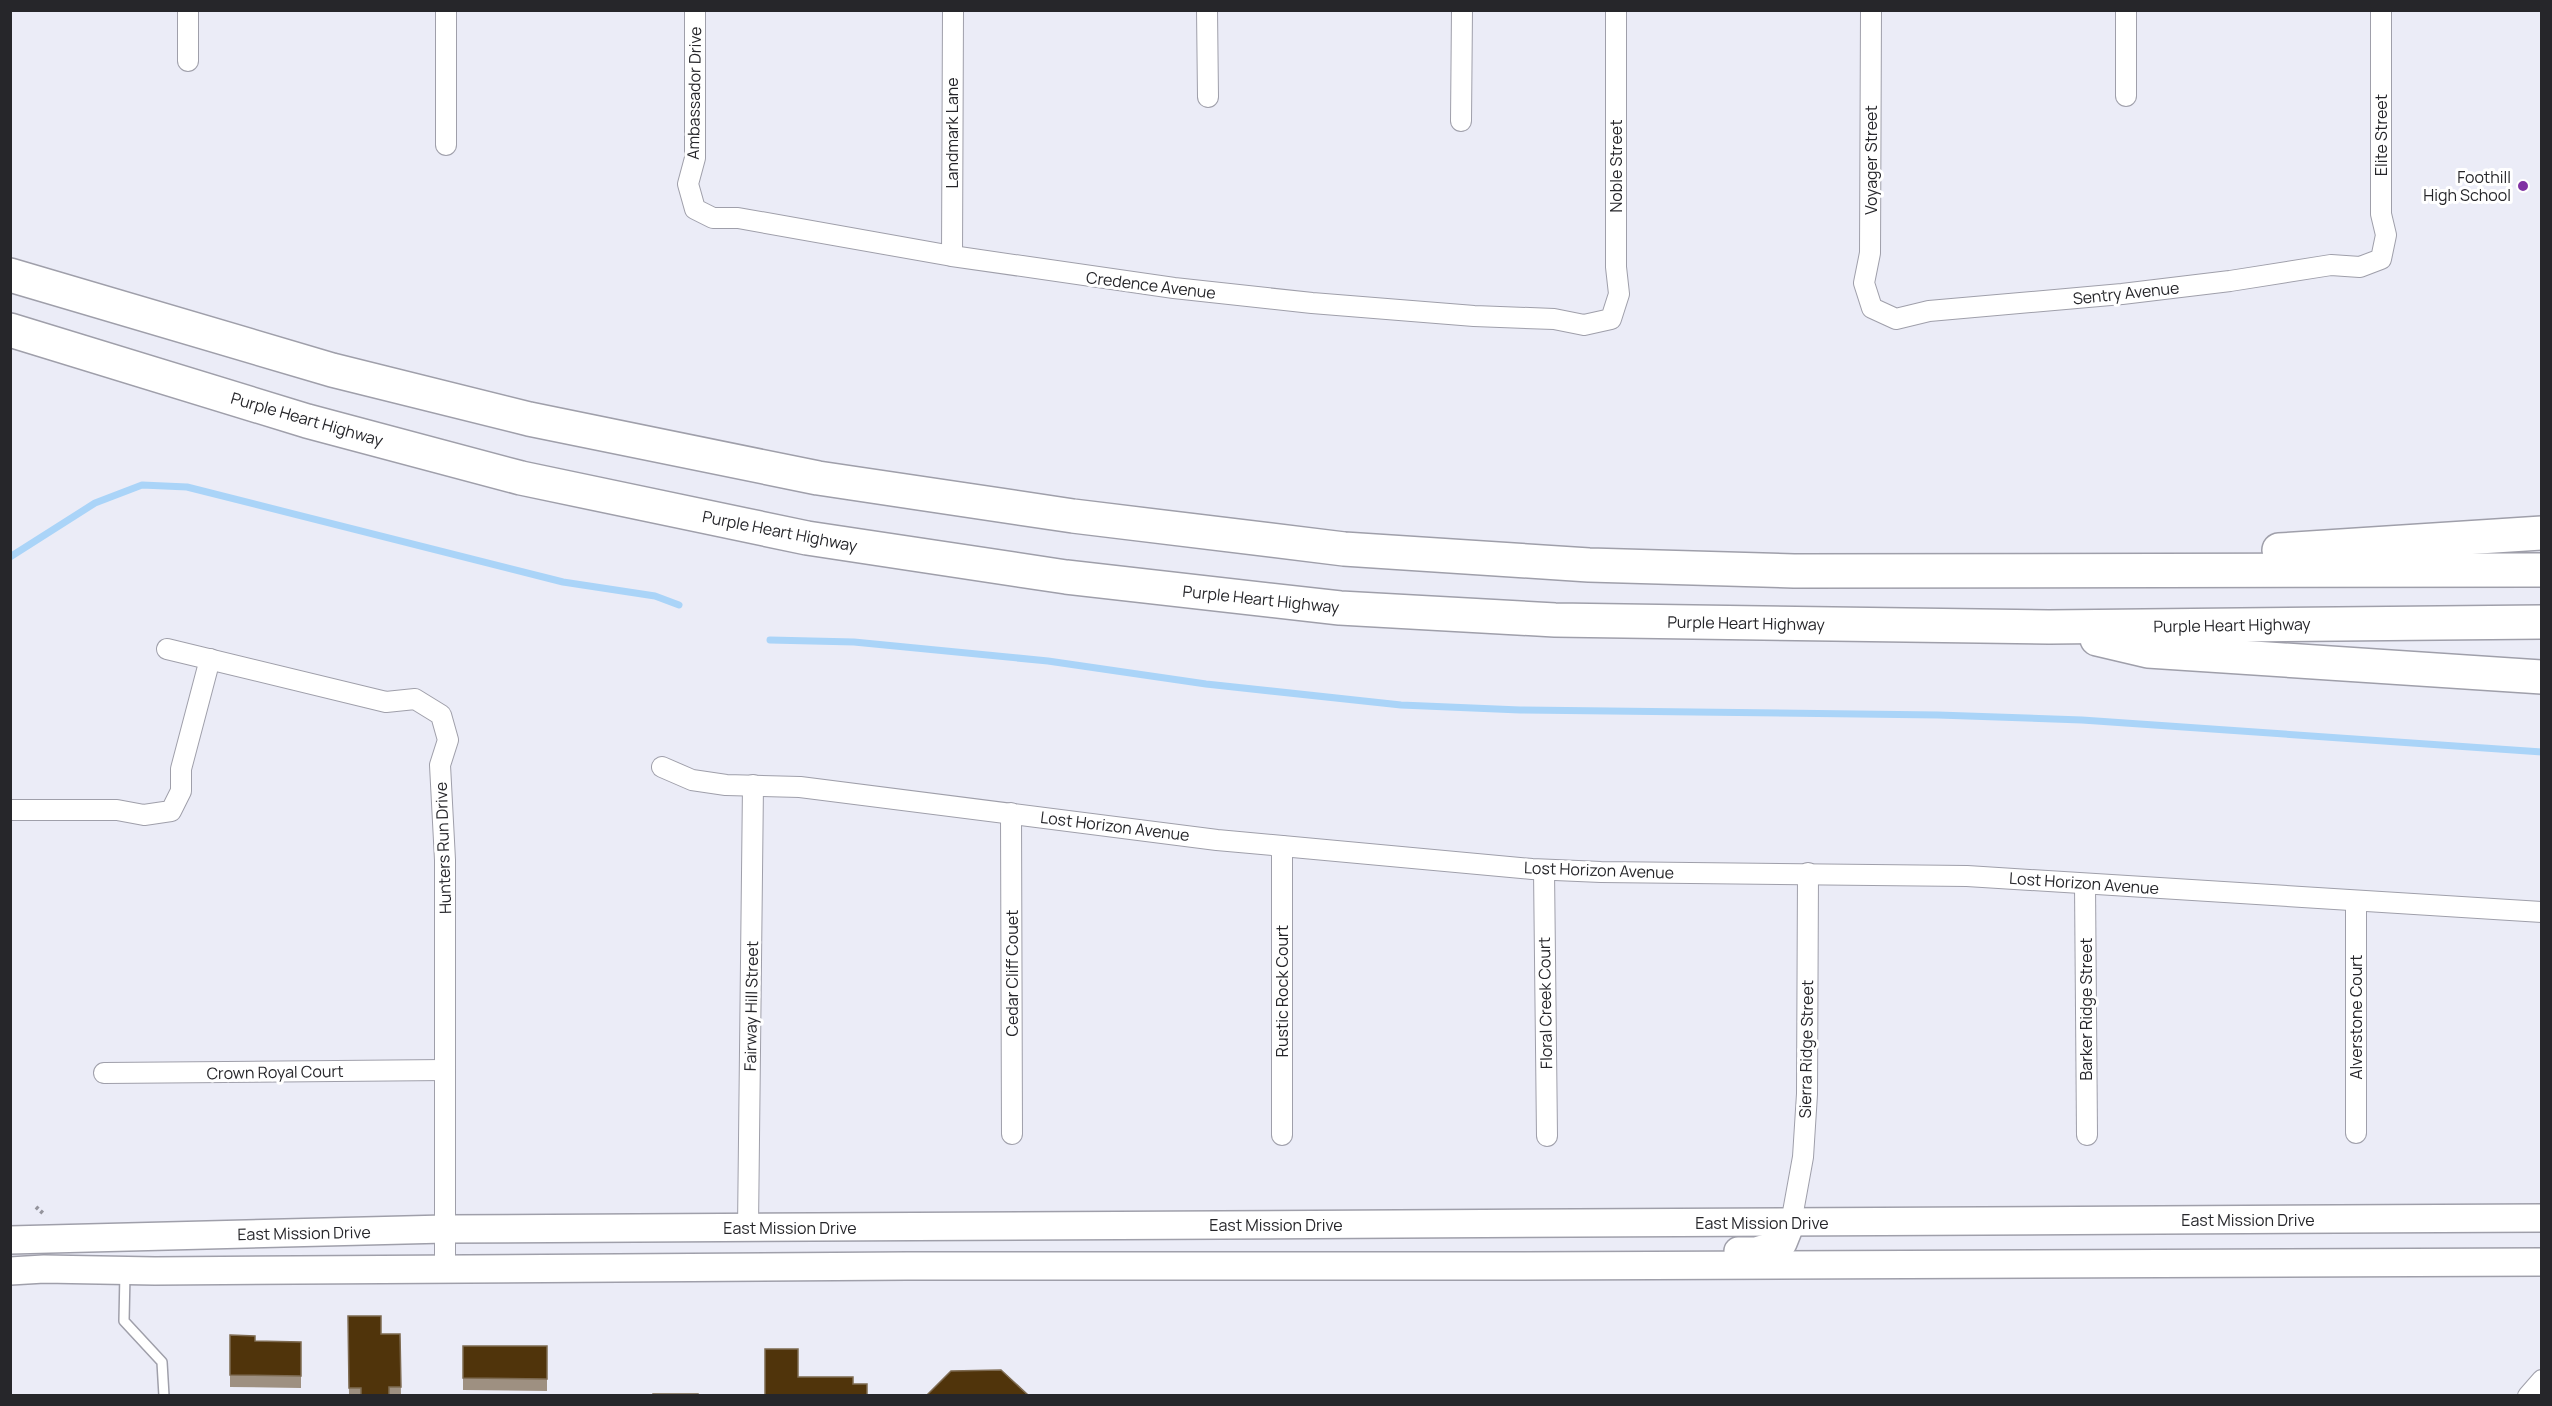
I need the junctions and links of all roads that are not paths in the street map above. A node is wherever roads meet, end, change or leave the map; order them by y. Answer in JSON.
{"nodes":[{"id":1,"x":188,"y":10,"type":"edge"},
{"id":2,"x":446,"y":10,"type":"edge"},
{"id":3,"x":695,"y":10,"type":"edge"},
{"id":4,"x":953,"y":10,"type":"edge"},
{"id":5,"x":1207,"y":10,"type":"edge"},
{"id":6,"x":1462,"y":10,"type":"edge"},
{"id":7,"x":1616,"y":10,"type":"edge"},
{"id":8,"x":1871,"y":10,"type":"edge"},
{"id":9,"x":2126,"y":10,"type":"edge"},
{"id":10,"x":2381,"y":10,"type":"edge"},
{"id":11,"x":188,"y":61,"type":"dead end"},
{"id":12,"x":2126,"y":96,"type":"dead end"},
{"id":13,"x":1208,"y":97,"type":"dead end"},
{"id":14,"x":1461,"y":121,"type":"dead end"},
{"id":15,"x":446,"y":145,"type":"dead end"},
{"id":16,"x":695,"y":210,"type":"joint"},
{"id":17,"x":952,"y":256,"type":"junction"},
{"id":18,"x":2381,"y":259,"type":"joint"},
{"id":19,"x":10,"y":275,"type":"edge"},
{"id":20,"x":1872,"y":308,"type":"joint"},
{"id":21,"x":1611,"y":319,"type":"joint"},
{"id":22,"x":10,"y":330,"type":"edge"},
{"id":23,"x":2541,"y":533,"type":"edge"},
{"id":24,"x":2541,"y":570,"type":"edge"},
{"id":25,"x":1945,"y":572,"type":"junction"},
{"id":26,"x":2541,"y":622,"type":"edge"},
{"id":27,"x":2049,"y":627,"type":"junction"},
{"id":28,"x":167,"y":649,"type":"dead end"},
{"id":29,"x":210,"y":659,"type":"junction"},
{"id":30,"x":2541,"y":677,"type":"edge"},
{"id":31,"x":662,"y":767,"type":"dead end"},
{"id":32,"x":753,"y":785,"type":"junction"},
{"id":33,"x":10,"y":810,"type":"edge"},
{"id":34,"x":1011,"y":813,"type":"junction"},
{"id":35,"x":1282,"y":846,"type":"junction"},
{"id":36,"x":1544,"y":870,"type":"junction"},
{"id":37,"x":1808,"y":873,"type":"junction"},
{"id":38,"x":2085,"y":884,"type":"junction"},
{"id":39,"x":2355,"y":901,"type":"junction"},
{"id":40,"x":2541,"y":912,"type":"edge"},
{"id":41,"x":445,"y":1070,"type":"junction"},
{"id":42,"x":104,"y":1073,"type":"dead end"},
{"id":43,"x":2356,"y":1133,"type":"dead end"},
{"id":44,"x":1012,"y":1134,"type":"dead end"},
{"id":45,"x":1282,"y":1135,"type":"dead end"},
{"id":46,"x":2087,"y":1135,"type":"dead end"},
{"id":47,"x":1547,"y":1136,"type":"dead end"},
{"id":48,"x":2541,"y":1218,"type":"edge"},
{"id":49,"x":1791,"y":1223,"type":"junction"},
{"id":50,"x":748,"y":1228,"type":"junction"},
{"id":51,"x":445,"y":1229,"type":"junction"},
{"id":52,"x":10,"y":1240,"type":"edge"},
{"id":53,"x":2541,"y":1262,"type":"edge"},
{"id":54,"x":1516,"y":1266,"type":"junction"},
{"id":55,"x":445,"y":1268,"type":"junction"},
{"id":56,"x":10,"y":1271,"type":"edge"},
{"id":57,"x":124,"y":1271,"type":"junction"},
{"id":58,"x":2541,"y":1380,"type":"edge"},
{"id":59,"x":164,"y":1395,"type":"edge"},
{"id":60,"x":2528,"y":1395,"type":"edge"}],
"edges":[{"from":1,"to":11,"type":"street"},
{"from":2,"to":15,"type":"street"},
{"from":3,"to":16,"type":"street","name":"Ambassador Drive"},
{"from":4,"to":17,"type":"street","name":"Landmark Lane"},
{"from":5,"to":13,"type":"street"},
{"from":6,"to":14,"type":"street"},
{"from":7,"to":21,"type":"street","name":"Noble Street"},
{"from":8,"to":20,"type":"street","name":"Voyager Street"},
{"from":9,"to":12,"type":"street"},
{"from":10,"to":18,"type":"street","name":"Elite Street"},
{"from":16,"to":17,"type":"street","name":"Credence Avenue"},
{"from":17,"to":21,"type":"street","name":"Credence Avenue"},
{"from":18,"to":20,"type":"street","name":"Sentry Avenue"},
{"from":19,"to":25,"type":"highway"},
{"from":22,"to":27,"type":"highway","name":"Purple Heart Highway"},
{"from":23,"to":25,"type":"highway"},
{"from":24,"to":25,"type":"highway"},
{"from":26,"to":27,"type":"highway","name":"Purple Heart Highway"},
{"from":27,"to":30,"type":"highway"},
{"from":28,"to":29,"type":"street","name":"Hunters Run Drive"},
{"from":29,"to":33,"type":"street"},
{"from":29,"to":41,"type":"street","name":"Hunters Run Drive"},
{"from":31,"to":32,"type":"street","name":"Lost Horizon Avenue"},
{"from":32,"to":34,"type":"street","name":"Lost Horizon Avenue"},
{"from":32,"to":50,"type":"street","name":"Fairway Hill Street"},
{"from":34,"to":35,"type":"street","name":"Lost Horizon Avenue"},
{"from":34,"to":44,"type":"street","name":"Cedar Cliff Couet"},
{"from":35,"to":36,"type":"street","name":"Lost Horizon Avenue"},
{"from":35,"to":45,"type":"street","name":"Rustic Rock Court"},
{"from":36,"to":37,"type":"street","name":"Lost Horizon Avenue"},
{"from":36,"to":47,"type":"street","name":"Floral Creek Court"},
{"from":37,"to":38,"type":"street","name":"Lost Horizon Avenue"},
{"from":37,"to":49,"type":"street","name":"Sierra Ridge Street"},
{"from":38,"to":39,"type":"street","name":"Lost Horizon Avenue"},
{"from":38,"to":46,"type":"street","name":"Barker Ridge Street"},
{"from":39,"to":40,"type":"street","name":"Lost Horizon Avenue"},
{"from":39,"to":43,"type":"street","name":"Alverstone Court"},
{"from":41,"to":42,"type":"street","name":"Crown Royal Court"},
{"from":41,"to":51,"type":"street","name":"Hunters Run Drive"},
{"from":48,"to":49,"type":"street","name":"East Mission Drive"},
{"from":49,"to":50,"type":"street","name":"East Mission Drive"},
{"from":49,"to":54,"type":"street"},
{"from":50,"to":51,"type":"street","name":"East Mission Drive"},
{"from":51,"to":52,"type":"street","name":"East Mission Drive"},
{"from":51,"to":55,"type":"street","name":"Hunters Run Drive"},
{"from":53,"to":54,"type":"street"},
{"from":54,"to":55,"type":"street"},
{"from":55,"to":57,"type":"street"},
{"from":56,"to":57,"type":"street"},
{"from":57,"to":59,"type":"lane"},
{"from":58,"to":60,"type":"street"}]}
